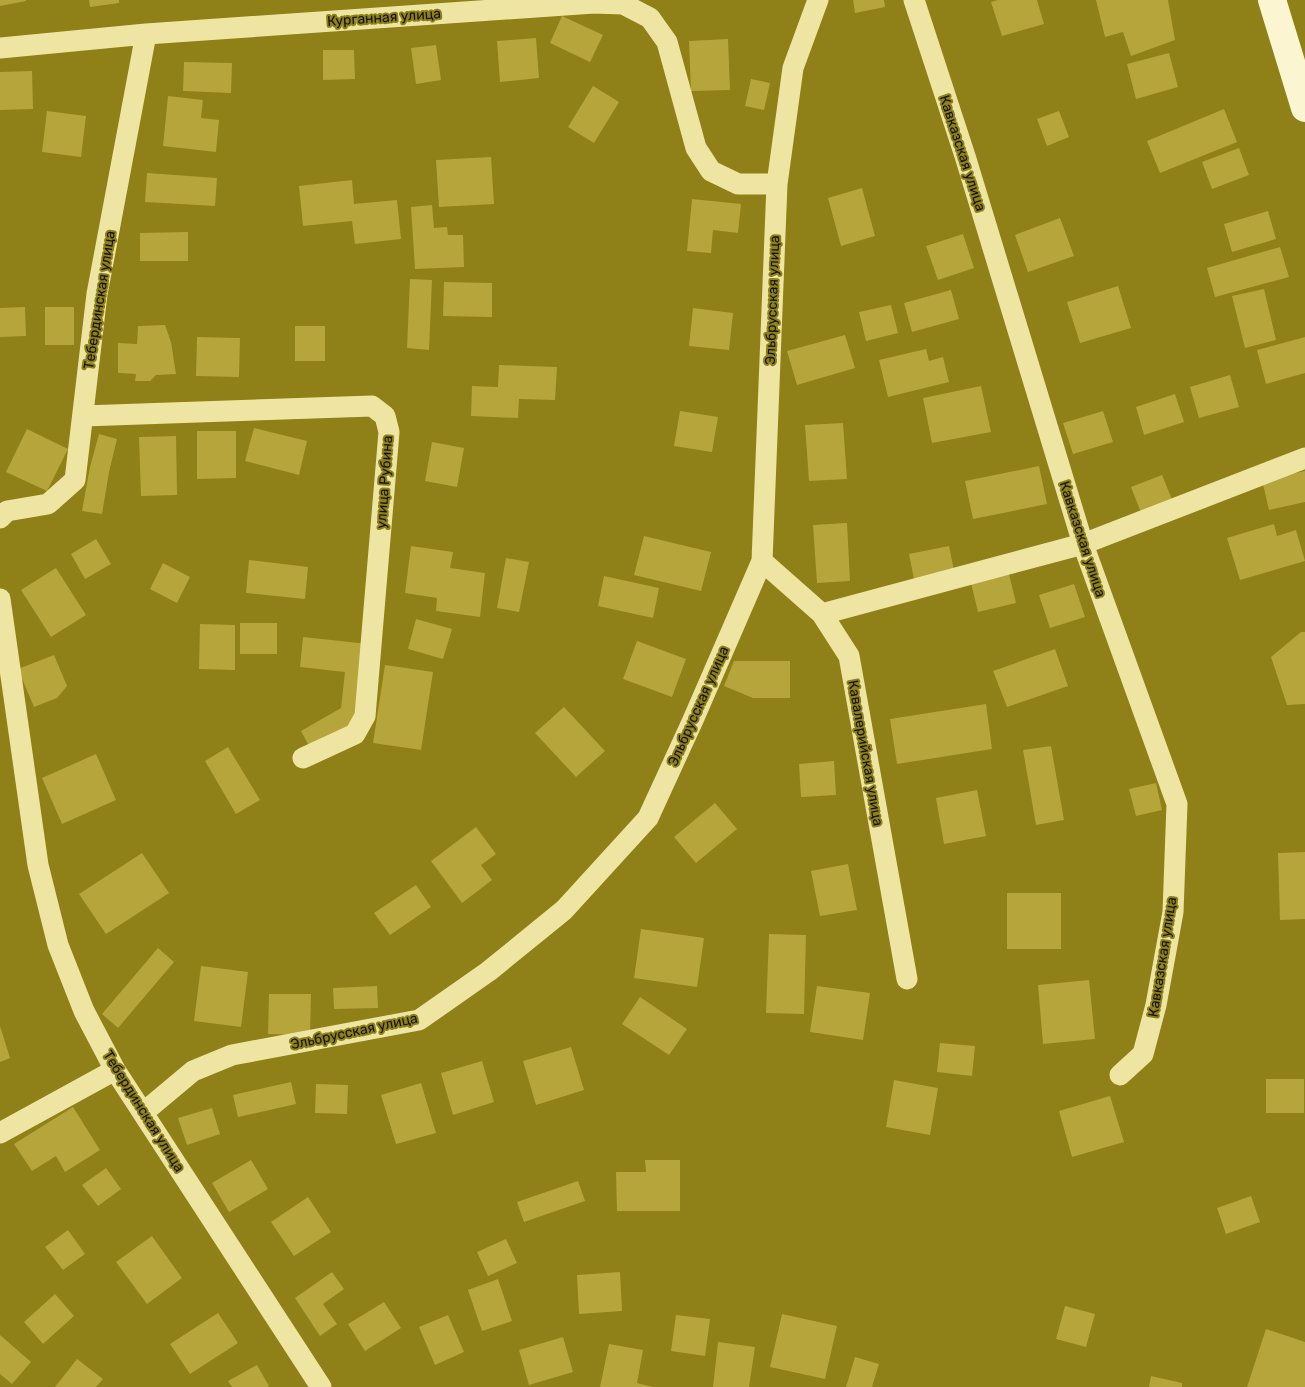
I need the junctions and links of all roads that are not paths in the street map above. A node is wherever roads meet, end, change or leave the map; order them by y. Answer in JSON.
{"nodes":[{"id":1,"x":818,"y":0,"type":"edge"},
{"id":2,"x":914,"y":0,"type":"edge"},
{"id":3,"x":1272,"y":0,"type":"edge"},
{"id":4,"x":146,"y":34,"type":"junction"},
{"id":5,"x":0,"y":48,"type":"edge"},
{"id":6,"x":1305,"y":108,"type":"edge"},
{"id":7,"x":777,"y":184,"type":"junction"},
{"id":8,"x":83,"y":416,"type":"junction"},
{"id":9,"x":1305,"y":458,"type":"edge"},
{"id":10,"x":0,"y":518,"type":"edge"},
{"id":11,"x":1083,"y":544,"type":"junction"},
{"id":12,"x":762,"y":560,"type":"junction"},
{"id":13,"x":0,"y":599,"type":"edge"},
{"id":14,"x":822,"y":614,"type":"junction"},
{"id":15,"x":3,"y":631,"type":"edge"},
{"id":16,"x":303,"y":758,"type":"dead end"},
{"id":17,"x":907,"y":979,"type":"dead end"},
{"id":18,"x":115,"y":1070,"type":"junction"},
{"id":19,"x":1120,"y":1075,"type":"dead end"},
{"id":20,"x":144,"y":1112,"type":"junction"},
{"id":21,"x":0,"y":1133,"type":"edge"},
{"id":22,"x":321,"y":1387,"type":"edge"}],
"edges":[{"from":1,"to":7,"type":"street","name":"Эльбрусская улица"},
{"from":2,"to":11,"type":"street","name":"Кавказская улица"},
{"from":3,"to":6,"type":"street"},
{"from":4,"to":5,"type":"street","name":"Курганная улица"},
{"from":4,"to":7,"type":"street","name":"Курганная улица"},
{"from":4,"to":8,"type":"street","name":"Тебердинская улица"},
{"from":7,"to":12,"type":"street","name":"Эльбрусская улица"},
{"from":8,"to":10,"type":"street","name":"Тебердинская улица"},
{"from":8,"to":16,"type":"street","name":"улица Рубина"},
{"from":9,"to":11,"type":"street"},
{"from":11,"to":14,"type":"street"},
{"from":11,"to":19,"type":"street","name":"Кавказская улица"},
{"from":12,"to":14,"type":"street","name":"Кавалерийская улица"},
{"from":12,"to":20,"type":"street","name":"Эльбрусская улица"},
{"from":13,"to":15,"type":"street","name":"Тебердинская улица"},
{"from":14,"to":17,"type":"street","name":"Кавалерийская улица"},
{"from":15,"to":18,"type":"street","name":"Тебердинская улица"},
{"from":18,"to":20,"type":"street","name":"Тебердинская улица"},
{"from":18,"to":21,"type":"street"},
{"from":20,"to":22,"type":"street","name":"Тебердинская улица"}]}
